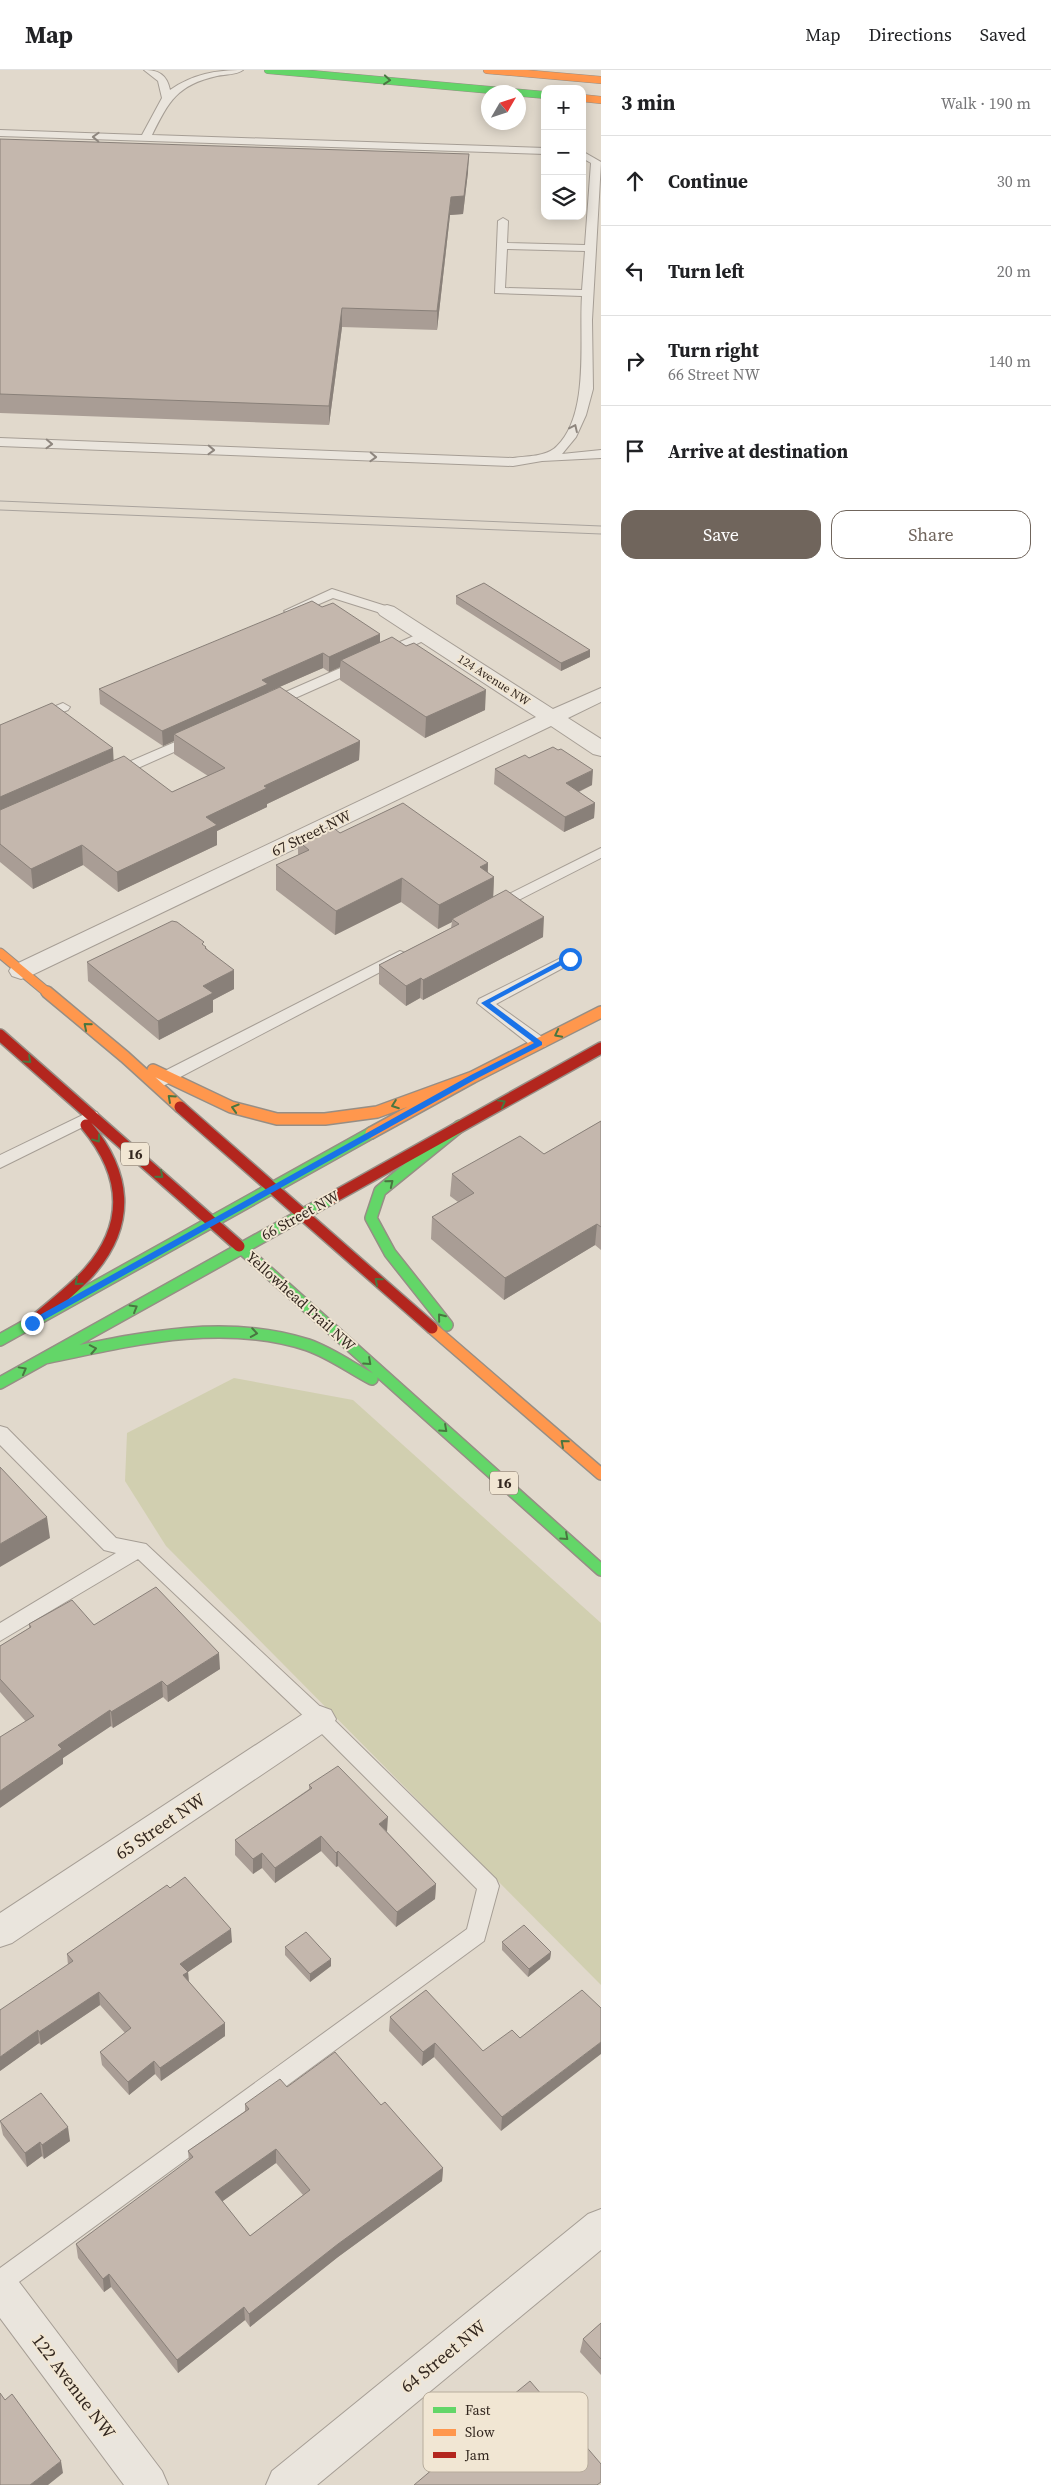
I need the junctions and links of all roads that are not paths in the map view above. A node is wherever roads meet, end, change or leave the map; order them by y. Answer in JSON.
{"nodes":[{"id":1,"x":149,"y":70,"type":"edge"},
{"id":2,"x":238,"y":70,"type":"edge"},
{"id":3,"x":268,"y":70,"type":"edge"},
{"id":4,"x":486,"y":70,"type":"edge"},
{"id":5,"x":601,"y":80,"type":"edge"},
{"id":6,"x":541,"y":95,"type":"edge"},
{"id":7,"x":586,"y":98,"type":"edge"},
{"id":8,"x":167,"y":99,"type":"junction"},
{"id":9,"x":601,"y":100,"type":"edge"},
{"id":10,"x":0,"y":132,"type":"edge"},
{"id":11,"x":145,"y":139,"type":"junction"},
{"id":12,"x":541,"y":151,"type":"edge"},
{"id":13,"x":586,"y":156,"type":"edge"},
{"id":14,"x":503,"y":221,"type":"dead end"},
{"id":15,"x":502,"y":246,"type":"junction"},
{"id":16,"x":594,"y":254,"type":"edge"},
{"id":17,"x":587,"y":293,"type":"junction"},
{"id":18,"x":0,"y":442,"type":"edge"},
{"id":19,"x":601,"y":454,"type":"edge"},
{"id":20,"x":529,"y":460,"type":"junction"},
{"id":21,"x":387,"y":611,"type":"joint"},
{"id":22,"x":282,"y":614,"type":"edge"},
{"id":23,"x":425,"y":635,"type":"junction"},
{"id":24,"x":601,"y":694,"type":"edge"},
{"id":25,"x":63,"y":707,"type":"dead end"},
{"id":26,"x":253,"y":712,"type":"edge"},
{"id":27,"x":552,"y":717,"type":"junction"},
{"id":28,"x":208,"y":732,"type":"edge"},
{"id":29,"x":0,"y":734,"type":"edge"},
{"id":30,"x":601,"y":748,"type":"edge"},
{"id":31,"x":99,"y":780,"type":"edge"},
{"id":32,"x":601,"y":852,"type":"edge"},
{"id":33,"x":477,"y":916,"type":"edge"},
{"id":34,"x":415,"y":948,"type":"edge"},
{"id":35,"x":0,"y":953,"type":"edge"},
{"id":36,"x":570,"y":959,"type":"dead end"},
{"id":37,"x":21,"y":971,"type":"junction"},
{"id":38,"x":601,"y":1012,"type":"edge"},
{"id":39,"x":0,"y":1035,"type":"edge"},
{"id":40,"x":540,"y":1043,"type":"junction"},
{"id":41,"x":601,"y":1048,"type":"edge"},
{"id":42,"x":473,"y":1077,"type":"junction"},
{"id":43,"x":160,"y":1080,"type":"junction"},
{"id":44,"x":87,"y":1118,"type":"junction"},
{"id":45,"x":460,"y":1126,"type":"junction"},
{"id":46,"x":0,"y":1162,"type":"edge"},
{"id":47,"x":272,"y":1189,"type":"junction"},
{"id":48,"x":302,"y":1214,"type":"junction"},
{"id":49,"x":214,"y":1222,"type":"junction"},
{"id":50,"x":242,"y":1247,"type":"junction"},
{"id":51,"x":32,"y":1323,"type":"junction"},
{"id":52,"x":0,"y":1340,"type":"edge"},
{"id":53,"x":46,"y":1358,"type":"junction"},
{"id":54,"x":494,"y":1382,"type":"junction"},
{"id":55,"x":0,"y":1383,"type":"edge"},
{"id":56,"x":407,"y":1397,"type":"junction"},
{"id":57,"x":0,"y":1433,"type":"edge"},
{"id":58,"x":601,"y":1474,"type":"edge"},
{"id":59,"x":139,"y":1549,"type":"junction"},
{"id":60,"x":601,"y":1570,"type":"edge"},
{"id":61,"x":0,"y":1633,"type":"edge"},
{"id":62,"x":320,"y":1720,"type":"junction"},
{"id":63,"x":0,"y":1932,"type":"edge"},
{"id":64,"x":601,"y":2227,"type":"edge"},
{"id":65,"x":0,"y":2282,"type":"edge"},
{"id":66,"x":0,"y":2287,"type":"edge"},
{"id":67,"x":148,"y":2485,"type":"edge"},
{"id":68,"x":286,"y":2485,"type":"edge"}],
"edges":[{"from":1,"to":8,"type":"lane"},
{"from":2,"to":8,"type":"lane"},
{"from":3,"to":6,"type":"main road","one_way":true},
{"from":4,"to":5,"type":"main road"},
{"from":7,"to":9,"type":"main road"},
{"from":8,"to":11,"type":"lane"},
{"from":11,"to":10,"type":"lane","one_way":true},
{"from":11,"to":12,"type":"lane"},
{"from":13,"to":16,"type":"lane"},
{"from":14,"to":15,"type":"lane"},
{"from":15,"to":16,"type":"lane"},
{"from":15,"to":17,"type":"lane"},
{"from":16,"to":17,"type":"lane"},
{"from":20,"to":17,"type":"lane","one_way":true},
{"from":18,"to":20,"type":"lane","one_way":true},
{"from":19,"to":20,"type":"lane"},
{"from":21,"to":22,"type":"lane"},
{"from":21,"to":23,"type":"street","name":"124 Avenue NW"},
{"from":23,"to":26,"type":"lane"},
{"from":23,"to":27,"type":"street","name":"124 Avenue NW"},
{"from":24,"to":27,"type":"street","name":"67 Street NW"},
{"from":25,"to":29,"type":"lane"},
{"from":27,"to":30,"type":"street","name":"124 Avenue NW"},
{"from":27,"to":37,"type":"street","name":"67 Street NW"},
{"from":28,"to":31,"type":"lane"},
{"from":32,"to":33,"type":"lane"},
{"from":34,"to":43,"type":"lane"},
{"from":35,"to":37,"type":"main road"},
{"from":36,"to":40,"type":"lane"},
{"from":43,"to":37,"type":"main road","one_way":true},
{"from":38,"to":40,"type":"main road","one_way":true},
{"from":39,"to":44,"type":"main road","one_way":true},
{"from":40,"to":42,"type":"main road"},
{"from":45,"to":41,"type":"main road","name":"66 Street NW","one_way":true},
{"from":42,"to":43,"type":"main road","one_way":true},
{"from":42,"to":47,"type":"main road"},
{"from":47,"to":43,"type":"main road","one_way":true},
{"from":44,"to":46,"type":"lane"},
{"from":44,"to":49,"type":"main road","name":"Yellowhead Trail NW","number":"16","one_way":true},
{"from":44,"to":51,"type":"main road","one_way":true},
{"from":45,"to":48,"type":"main road","name":"66 Street NW"},
{"from":54,"to":45,"type":"main road","one_way":true},
{"from":47,"to":48,"type":"main road"},
{"from":47,"to":49,"type":"main road"},
{"from":48,"to":50,"type":"main road","name":"66 Street NW"},
{"from":54,"to":48,"type":"main road","one_way":true},
{"from":49,"to":50,"type":"main road","name":"Yellowhead Trail NW","number":"16"},
{"from":49,"to":51,"type":"main road"},
{"from":53,"to":50,"type":"main road","name":"66 Street NW","one_way":true},
{"from":50,"to":56,"type":"main road","name":"Yellowhead Trail NW","number":"16","one_way":true},
{"from":51,"to":52,"type":"main road"},
{"from":55,"to":53,"type":"main road","name":"66 Street NW","one_way":true},
{"from":53,"to":56,"type":"main road","one_way":true},
{"from":58,"to":54,"type":"main road","one_way":true},
{"from":56,"to":60,"type":"main road","name":"Yellowhead Trail NW","number":"16","one_way":true},
{"from":57,"to":59,"type":"lane"},
{"from":59,"to":61,"type":"lane"},
{"from":59,"to":62,"type":"lane"},
{"from":62,"to":63,"type":"street","name":"65 Street NW"},
{"from":62,"to":65,"type":"lane"},
{"from":64,"to":68,"type":"street","name":"64 Street NW"},
{"from":66,"to":67,"type":"street","name":"122 Avenue NW"}]}
